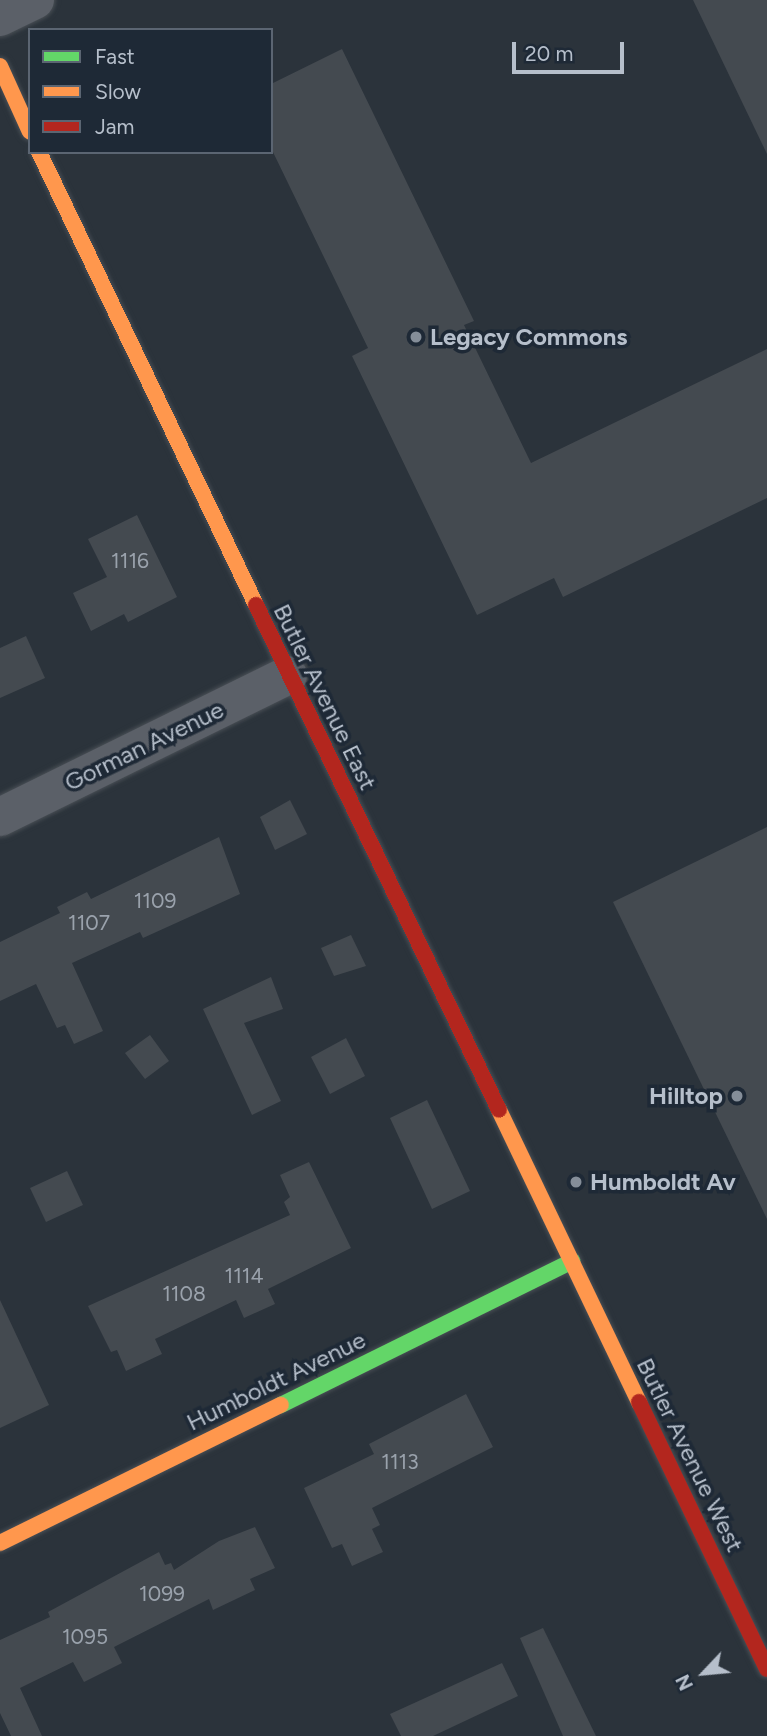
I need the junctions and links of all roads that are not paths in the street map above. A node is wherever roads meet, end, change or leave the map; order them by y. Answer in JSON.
{"nodes":[{"id":1,"x":35,"y":0,"type":"edge"},
{"id":2,"x":0,"y":17,"type":"edge"},
{"id":3,"x":4,"y":86,"type":"edge"},
{"id":4,"x":28,"y":128,"type":"edge"},
{"id":5,"x":40,"y":154,"type":"edge"},
{"id":6,"x":289,"y":675,"type":"junction"},
{"id":7,"x":0,"y":817,"type":"edge"},
{"id":8,"x":572,"y":1261,"type":"junction"},
{"id":9,"x":0,"y":1543,"type":"edge"},
{"id":10,"x":767,"y":1670,"type":"edge"}],
"edges":[{"from":1,"to":2,"type":"street"},
{"from":3,"to":4,"type":"street"},
{"from":5,"to":6,"type":"street","name":"Butler Avenue East"},
{"from":6,"to":7,"type":"street","name":"Gorman Avenue"},
{"from":6,"to":8,"type":"street","name":"Butler Avenue East"},
{"from":8,"to":9,"type":"street","name":"Humboldt Avenue"},
{"from":8,"to":10,"type":"street","name":"Butler Avenue West"}]}
